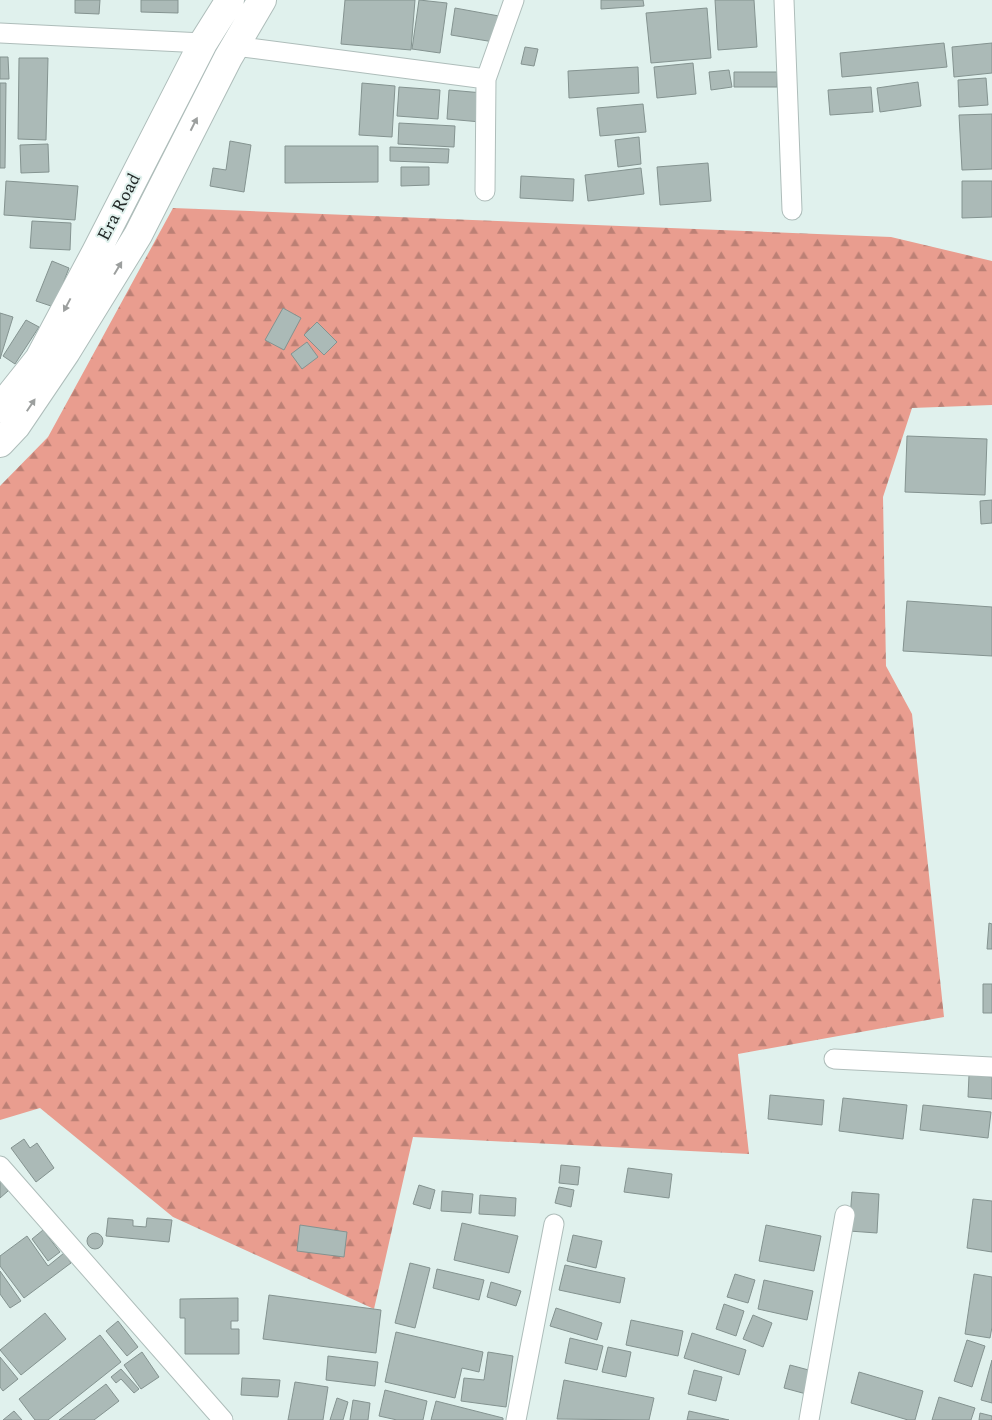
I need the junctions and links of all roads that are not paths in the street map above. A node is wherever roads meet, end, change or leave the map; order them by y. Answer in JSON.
{"nodes":[{"id":1,"x":230,"y":0,"type":"edge"},
{"id":2,"x":262,"y":0,"type":"edge"},
{"id":3,"x":514,"y":0,"type":"edge"},
{"id":4,"x":784,"y":0,"type":"edge"},
{"id":5,"x":0,"y":33,"type":"edge"},
{"id":6,"x":203,"y":43,"type":"junction"},
{"id":7,"x":235,"y":46,"type":"junction"},
{"id":8,"x":486,"y":79,"type":"junction"},
{"id":9,"x":484,"y":191,"type":"dead end"},
{"id":10,"x":792,"y":210,"type":"dead end"},
{"id":11,"x":0,"y":408,"type":"edge"},
{"id":12,"x":0,"y":442,"type":"edge"},
{"id":13,"x":834,"y":1059,"type":"dead end"},
{"id":14,"x":992,"y":1067,"type":"edge"},
{"id":15,"x":0,"y":1166,"type":"edge"},
{"id":16,"x":845,"y":1214,"type":"dead end"},
{"id":17,"x":554,"y":1224,"type":"dead end"},
{"id":18,"x":223,"y":1420,"type":"edge"},
{"id":19,"x":516,"y":1420,"type":"edge"},
{"id":20,"x":809,"y":1420,"type":"edge"}],
"edges":[{"from":1,"to":6,"type":"main road","name":"Era Road"},
{"from":2,"to":7,"type":"main road"},
{"from":3,"to":8,"type":"street"},
{"from":4,"to":10,"type":"street"},
{"from":5,"to":6,"type":"street"},
{"from":6,"to":11,"type":"main road","name":"Era Road","one_way":true},
{"from":7,"to":8,"type":"street"},
{"from":12,"to":7,"type":"main road","one_way":true},
{"from":8,"to":9,"type":"street"},
{"from":13,"to":14,"type":"street"},
{"from":15,"to":18,"type":"street"},
{"from":16,"to":20,"type":"street"},
{"from":17,"to":19,"type":"street"}]}
